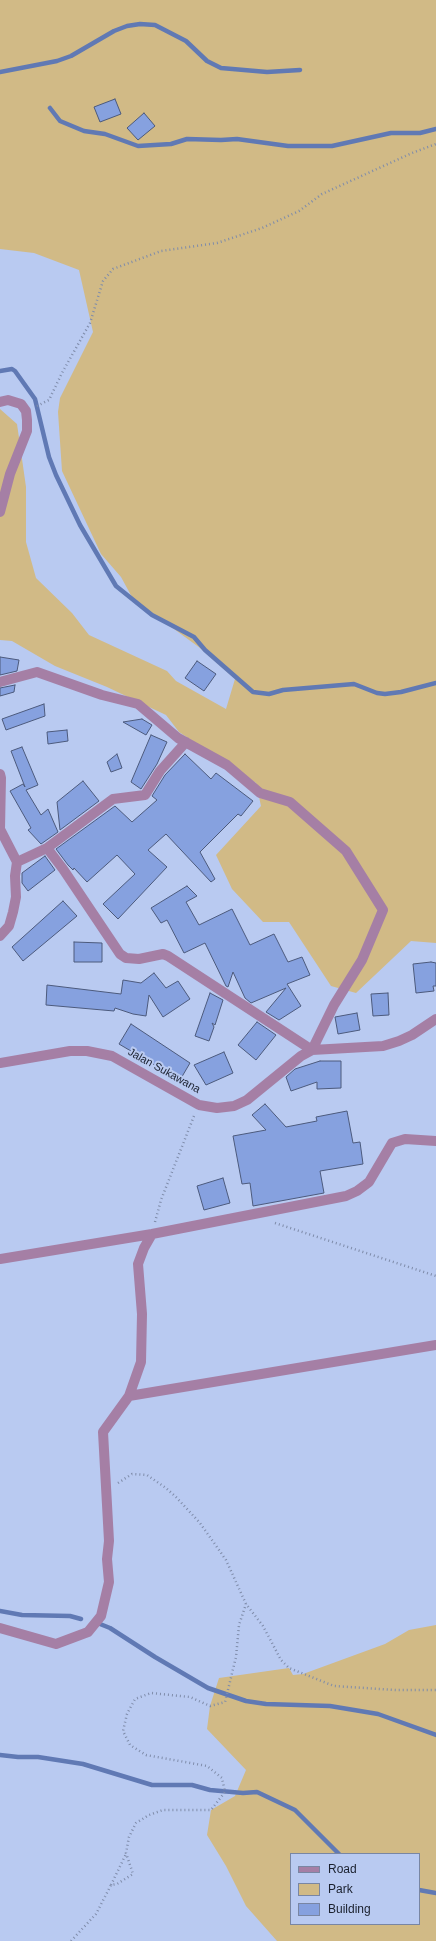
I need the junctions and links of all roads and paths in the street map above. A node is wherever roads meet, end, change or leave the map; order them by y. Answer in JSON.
{"nodes":[{"id":1,"x":436,"y":144,"type":"edge"},
{"id":2,"x":0,"y":402,"type":"edge"},
{"id":3,"x":26,"y":411,"type":"junction"},
{"id":4,"x":0,"y":512,"type":"edge"},
{"id":5,"x":0,"y":682,"type":"edge"},
{"id":6,"x":186,"y":742,"type":"junction"},
{"id":7,"x":0,"y":774,"type":"edge"},
{"id":8,"x":47,"y":848,"type":"junction"},
{"id":9,"x":17,"y":862,"type":"junction"},
{"id":10,"x":0,"y":936,"type":"edge"},
{"id":11,"x":436,"y":1019,"type":"edge"},
{"id":12,"x":312,"y":1050,"type":"junction"},
{"id":13,"x":0,"y":1063,"type":"edge"},
{"id":14,"x":199,"y":1105,"type":"junction"},
{"id":15,"x":436,"y":1141,"type":"edge"},
{"id":16,"x":274,"y":1222,"type":"dead end"},
{"id":17,"x":152,"y":1234,"type":"junction"},
{"id":18,"x":0,"y":1259,"type":"edge"},
{"id":19,"x":436,"y":1276,"type":"edge"},
{"id":20,"x":436,"y":1345,"type":"edge"},
{"id":21,"x":129,"y":1396,"type":"junction"},
{"id":22,"x":117,"y":1486,"type":"dead end"},
{"id":23,"x":246,"y":1604,"type":"junction"},
{"id":24,"x":0,"y":1628,"type":"edge"},
{"id":25,"x":436,"y":1690,"type":"edge"},
{"id":26,"x":126,"y":1853,"type":"junction"},
{"id":27,"x":111,"y":1885,"type":"junction"},
{"id":28,"x":71,"y":1941,"type":"edge"}],
"edges":[{"from":1,"to":3,"type":"path"},
{"from":2,"to":3,"type":"street"},
{"from":3,"to":4,"type":"street"},
{"from":5,"to":6,"type":"street"},
{"from":6,"to":8,"type":"street"},
{"from":6,"to":12,"type":"street"},
{"from":7,"to":9,"type":"street"},
{"from":8,"to":9,"type":"street"},
{"from":8,"to":12,"type":"street"},
{"from":9,"to":10,"type":"street"},
{"from":11,"to":12,"type":"street","name":"Jalan Sukawana"},
{"from":12,"to":14,"type":"street","name":"Jalan Sukawana"},
{"from":13,"to":14,"type":"street","name":"Jalan Sukawana"},
{"from":14,"to":17,"type":"path"},
{"from":15,"to":17,"type":"street"},
{"from":16,"to":19,"type":"path"},
{"from":17,"to":18,"type":"street"},
{"from":17,"to":21,"type":"street"},
{"from":20,"to":21,"type":"street"},
{"from":21,"to":24,"type":"street"},
{"from":22,"to":23,"type":"path"},
{"from":23,"to":25,"type":"path"},
{"from":23,"to":26,"type":"path"},
{"from":26,"to":27,"type":"path"},
{"from":26,"to":27,"type":"path"},
{"from":27,"to":28,"type":"path"}]}
